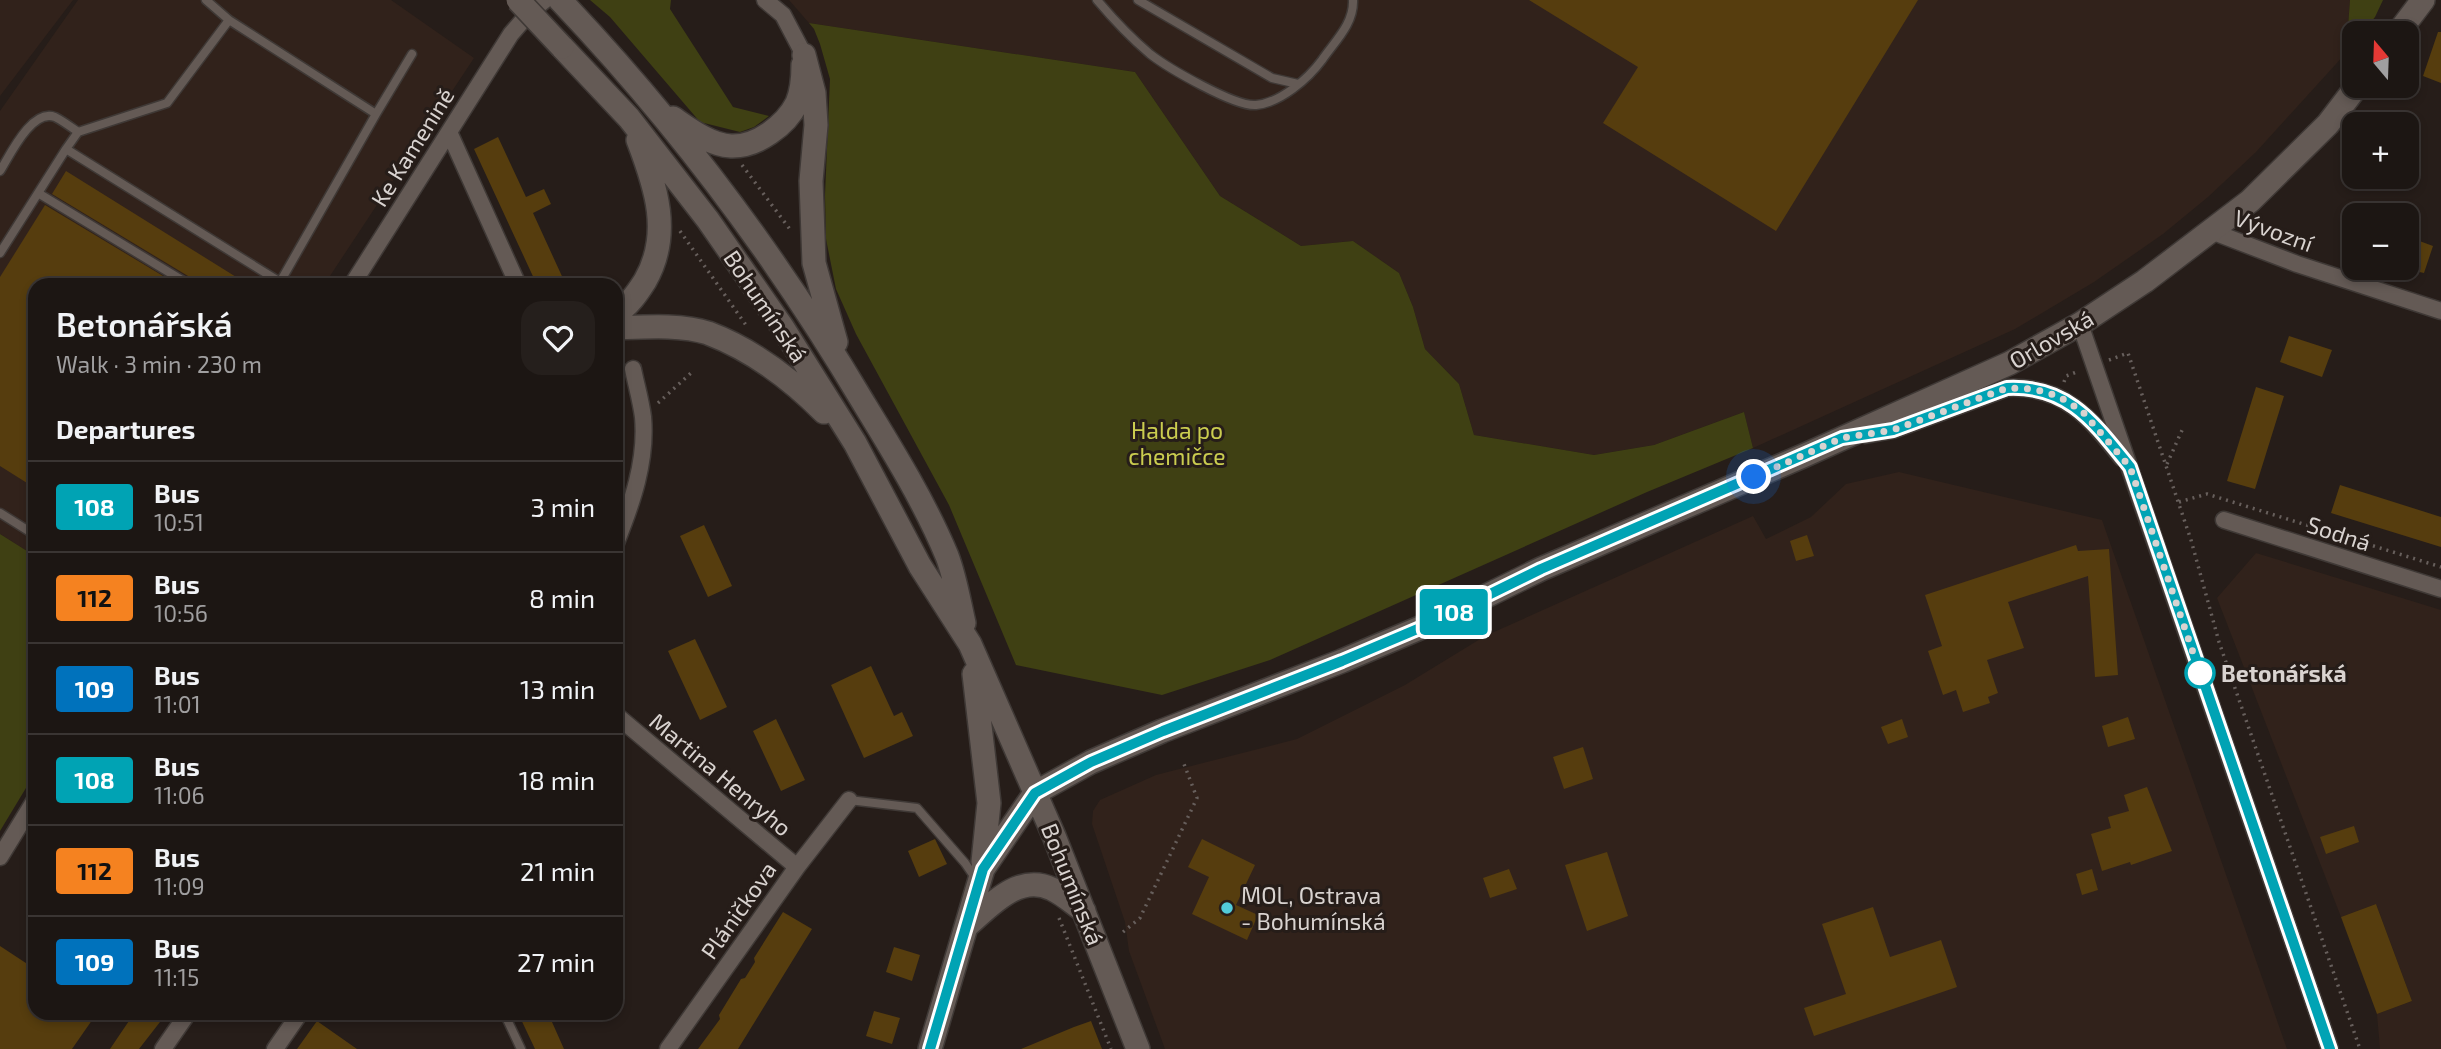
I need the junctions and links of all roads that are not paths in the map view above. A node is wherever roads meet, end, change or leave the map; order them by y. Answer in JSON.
{"nodes":[{"id":1,"x":206,"y":0,"type":"edge"},
{"id":2,"x":517,"y":0,"type":"edge"},
{"id":3,"x":545,"y":0,"type":"edge"},
{"id":4,"x":560,"y":0,"type":"edge"},
{"id":5,"x":765,"y":0,"type":"edge"},
{"id":6,"x":1097,"y":0,"type":"edge"},
{"id":7,"x":1138,"y":0,"type":"edge"},
{"id":8,"x":1353,"y":0,"type":"edge"},
{"id":9,"x":2423,"y":0,"type":"edge"},
{"id":10,"x":229,"y":20,"type":"junction"},
{"id":11,"x":2407,"y":21,"type":"edge"},
{"id":12,"x":412,"y":54,"type":"dead end"},
{"id":13,"x":804,"y":55,"type":"junction"},
{"id":14,"x":1298,"y":83,"type":"junction"},
{"id":15,"x":638,"y":86,"type":"junction"},
{"id":16,"x":2348,"y":98,"type":"edge"},
{"id":17,"x":376,"y":114,"type":"junction"},
{"id":18,"x":629,"y":118,"type":"junction"},
{"id":19,"x":78,"y":132,"type":"junction"},
{"id":20,"x":449,"y":132,"type":"junction"},
{"id":21,"x":66,"y":149,"type":"junction"},
{"id":22,"x":0,"y":171,"type":"edge"},
{"id":23,"x":38,"y":192,"type":"junction"},
{"id":24,"x":2211,"y":231,"type":"junction"},
{"id":25,"x":0,"y":253,"type":"edge"},
{"id":26,"x":179,"y":278,"type":"edge"},
{"id":27,"x":270,"y":278,"type":"edge"},
{"id":28,"x":282,"y":278,"type":"edge"},
{"id":29,"x":356,"y":278,"type":"edge"},
{"id":30,"x":515,"y":278,"type":"edge"},
{"id":31,"x":623,"y":306,"type":"edge"},
{"id":32,"x":2441,"y":311,"type":"edge"},
{"id":33,"x":2081,"y":324,"type":"junction"},
{"id":34,"x":623,"y":327,"type":"edge"},
{"id":35,"x":844,"y":368,"type":"junction"},
{"id":36,"x":633,"y":369,"type":"dead end"},
{"id":37,"x":1842,"y":438,"type":"junction"},
{"id":38,"x":855,"y":443,"type":"junction"},
{"id":39,"x":2130,"y":467,"type":"junction"},
{"id":40,"x":0,"y":513,"type":"edge"},
{"id":41,"x":2224,"y":520,"type":"dead end"},
{"id":42,"x":623,"y":524,"type":"edge"},
{"id":43,"x":28,"y":531,"type":"edge"},
{"id":44,"x":2441,"y":589,"type":"edge"},
{"id":45,"x":970,"y":644,"type":"junction"},
{"id":46,"x":623,"y":721,"type":"edge"},
{"id":47,"x":1035,"y":793,"type":"junction"},
{"id":48,"x":849,"y":800,"type":"joint"},
{"id":49,"x":28,"y":812,"type":"edge"},
{"id":50,"x":0,"y":858,"type":"edge"},
{"id":51,"x":797,"y":867,"type":"junction"},
{"id":52,"x":980,"y":875,"type":"junction"},
{"id":53,"x":1084,"y":911,"type":"junction"},
{"id":54,"x":968,"y":925,"type":"junction"},
{"id":55,"x":183,"y":1020,"type":"edge"},
{"id":56,"x":295,"y":1020,"type":"edge"},
{"id":57,"x":507,"y":1020,"type":"edge"},
{"id":58,"x":163,"y":1049,"type":"edge"},
{"id":59,"x":275,"y":1049,"type":"edge"},
{"id":60,"x":521,"y":1049,"type":"edge"},
{"id":61,"x":668,"y":1049,"type":"edge"},
{"id":62,"x":930,"y":1049,"type":"edge"},
{"id":63,"x":1139,"y":1049,"type":"edge"},
{"id":64,"x":2330,"y":1049,"type":"edge"}],
"edges":[{"from":1,"to":10,"type":"lane"},
{"from":2,"to":18,"type":"main road","name":"Bohumínská","bridge":true},
{"from":3,"to":20,"type":"street","name":"Ke Kamenině"},
{"from":4,"to":15,"type":"main road","name":"Bohumínská"},
{"from":5,"to":13,"type":"street"},
{"from":6,"to":14,"type":"lane"},
{"from":7,"to":14,"type":"lane"},
{"from":8,"to":14,"type":"lane"},
{"from":9,"to":11,"type":"main road"},
{"from":10,"to":17,"type":"lane"},
{"from":10,"to":19,"type":"lane"},
{"from":12,"to":17,"type":"lane"},
{"from":13,"to":15,"type":"main road"},
{"from":13,"to":35,"type":"main road"},
{"from":15,"to":35,"type":"main road","name":"Bohumínská"},
{"from":16,"to":24,"type":"main road","name":"Orlovská"},
{"from":17,"to":28,"type":"lane"},
{"from":18,"to":31,"type":"main road"},
{"from":18,"to":38,"type":"main road","name":"Bohumínská"},
{"from":19,"to":21,"type":"lane"},
{"from":19,"to":22,"type":"lane"},
{"from":20,"to":29,"type":"street","name":"Ke Kamenině"},
{"from":20,"to":30,"type":"street"},
{"from":21,"to":23,"type":"lane"},
{"from":21,"to":27,"type":"lane"},
{"from":23,"to":25,"type":"lane"},
{"from":23,"to":26,"type":"lane"},
{"from":24,"to":32,"type":"street","name":"Vývozní"},
{"from":24,"to":33,"type":"main road","name":"Orlovská"},
{"from":33,"to":37,"type":"main road","name":"Orlovská"},
{"from":33,"to":39,"type":"street"},
{"from":34,"to":38,"type":"main road"},
{"from":35,"to":45,"type":"main road","name":"Bohumínská"},
{"from":36,"to":42,"type":"street"},
{"from":37,"to":39,"type":"street"},
{"from":37,"to":47,"type":"main road","name":"Orlovská"},
{"from":38,"to":45,"type":"main road","name":"Bohumínská"},
{"from":39,"to":64,"type":"street"},
{"from":40,"to":43,"type":"lane"},
{"from":41,"to":44,"type":"street","name":"Sodná"},
{"from":45,"to":47,"type":"main road","name":"Bohumínská"},
{"from":45,"to":52,"type":"main road"},
{"from":46,"to":51,"type":"street","name":"Martina Henryho"},
{"from":47,"to":52,"type":"main road"},
{"from":47,"to":53,"type":"main road","name":"Bohumínská"},
{"from":48,"to":51,"type":"street","name":"Pláničkova"},
{"from":48,"to":52,"type":"lane"},
{"from":49,"to":50,"type":"street"},
{"from":51,"to":61,"type":"street","name":"Pláničkova"},
{"from":52,"to":54,"type":"main road"},
{"from":53,"to":54,"type":"main road"},
{"from":53,"to":63,"type":"main road","name":"Bohumínská"},
{"from":54,"to":62,"type":"main road"},
{"from":55,"to":58,"type":"street"},
{"from":56,"to":59,"type":"street"},
{"from":57,"to":60,"type":"lane"}]}
